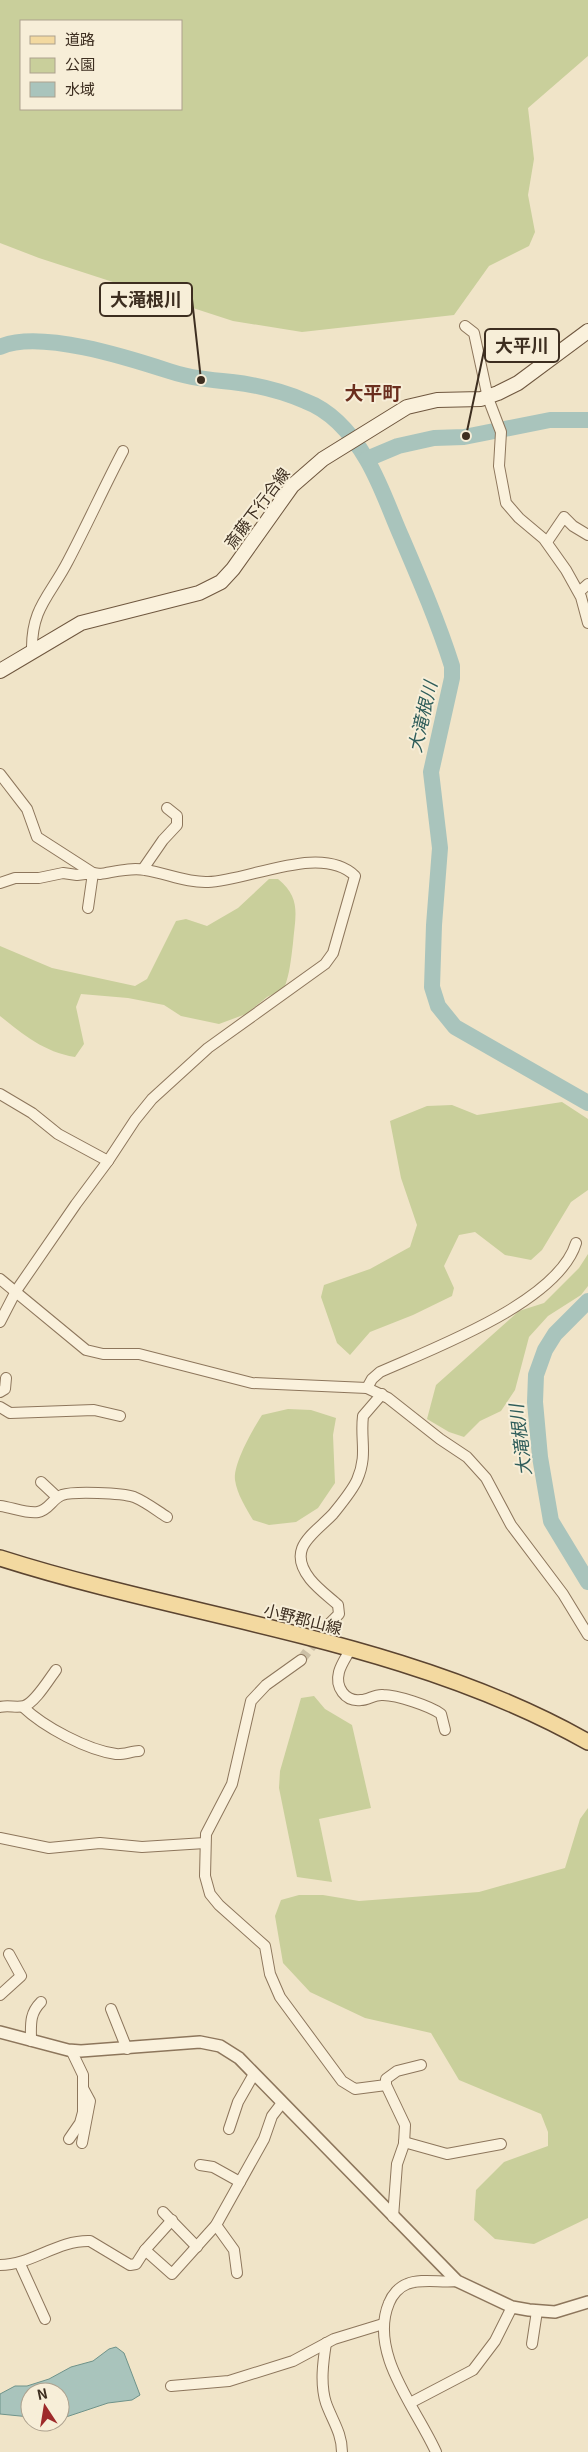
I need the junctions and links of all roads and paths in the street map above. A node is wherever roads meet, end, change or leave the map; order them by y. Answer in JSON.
{"nodes":[{"id":1,"x":465,"y":326,"type":"dead end"},
{"id":2,"x":588,"y":331,"type":"edge"},
{"id":3,"x":488,"y":398,"type":"junction"},
{"id":4,"x":123,"y":451,"type":"dead end"},
{"id":5,"x":588,"y":535,"type":"edge"},
{"id":6,"x":547,"y":542,"type":"junction"},
{"id":7,"x":588,"y":584,"type":"edge"},
{"id":8,"x":579,"y":592,"type":"junction"},
{"id":9,"x":588,"y":623,"type":"edge"},
{"id":10,"x":32,"y":651,"type":"junction"},
{"id":11,"x":0,"y":671,"type":"edge"},
{"id":12,"x":0,"y":774,"type":"edge"},
{"id":13,"x":167,"y":808,"type":"dead end"},
{"id":14,"x":144,"y":869,"type":"junction"},
{"id":15,"x":93,"y":873,"type":"junction"},
{"id":16,"x":0,"y":883,"type":"edge"},
{"id":17,"x":88,"y":908,"type":"dead end"},
{"id":18,"x":0,"y":1094,"type":"edge"},
{"id":19,"x":108,"y":1162,"type":"junction"},
{"id":20,"x":576,"y":1243,"type":"dead end"},
{"id":21,"x":0,"y":1279,"type":"edge"},
{"id":22,"x":16,"y":1291,"type":"junction"},
{"id":23,"x":0,"y":1322,"type":"edge"},
{"id":24,"x":6,"y":1378,"type":"dead end"},
{"id":25,"x":368,"y":1388,"type":"junction"},
{"id":26,"x":0,"y":1392,"type":"edge"},
{"id":27,"x":382,"y":1394,"type":"junction"},
{"id":28,"x":0,"y":1407,"type":"edge"},
{"id":29,"x":120,"y":1416,"type":"dead end"},
{"id":30,"x":41,"y":1482,"type":"dead end"},
{"id":31,"x":57,"y":1497,"type":"junction"},
{"id":32,"x":0,"y":1506,"type":"edge"},
{"id":33,"x":167,"y":1517,"type":"dead end"},
{"id":34,"x":0,"y":1558,"type":"edge"},
{"id":35,"x":328,"y":1626,"type":"tunnel mouth"},
{"id":36,"x":588,"y":1636,"type":"edge"},
{"id":37,"x":351,"y":1648,"type":"junction"},
{"id":38,"x":301,"y":1660,"type":"tunnel mouth"},
{"id":39,"x":56,"y":1670,"type":"dead end"},
{"id":40,"x":0,"y":1707,"type":"edge"},
{"id":41,"x":23,"y":1707,"type":"junction"},
{"id":42,"x":445,"y":1730,"type":"dead end"},
{"id":43,"x":588,"y":1742,"type":"edge"},
{"id":44,"x":139,"y":1751,"type":"dead end"},
{"id":45,"x":0,"y":1838,"type":"edge"},
{"id":46,"x":205,"y":1843,"type":"junction"},
{"id":47,"x":9,"y":1954,"type":"dead end"},
{"id":48,"x":0,"y":1995,"type":"edge"},
{"id":49,"x":41,"y":2002,"type":"dead end"},
{"id":50,"x":112,"y":2009,"type":"dead end"},
{"id":51,"x":0,"y":2032,"type":"edge"},
{"id":52,"x":31,"y":2041,"type":"junction"},
{"id":53,"x":127,"y":2049,"type":"junction"},
{"id":54,"x":71,"y":2050,"type":"junction"},
{"id":55,"x":421,"y":2065,"type":"dead end"},
{"id":56,"x":254,"y":2074,"type":"junction"},
{"id":57,"x":386,"y":2085,"type":"junction"},
{"id":58,"x":82,"y":2087,"type":"junction"},
{"id":59,"x":282,"y":2103,"type":"junction"},
{"id":60,"x":229,"y":2129,"type":"dead end"},
{"id":61,"x":69,"y":2139,"type":"dead end"},
{"id":62,"x":404,"y":2142,"type":"junction"},
{"id":63,"x":82,"y":2143,"type":"dead end"},
{"id":64,"x":501,"y":2144,"type":"dead end"},
{"id":65,"x":200,"y":2165,"type":"dead end"},
{"id":66,"x":240,"y":2182,"type":"junction"},
{"id":67,"x":163,"y":2212,"type":"dead end"},
{"id":68,"x":393,"y":2217,"type":"junction"},
{"id":69,"x":172,"y":2220,"type":"junction"},
{"id":70,"x":216,"y":2225,"type":"junction"},
{"id":71,"x":197,"y":2247,"type":"junction"},
{"id":72,"x":145,"y":2250,"type":"junction"},
{"id":73,"x":20,"y":2264,"type":"junction"},
{"id":74,"x":0,"y":2265,"type":"edge"},
{"id":75,"x":238,"y":2273,"type":"dead end"},
{"id":76,"x":457,"y":2281,"type":"junction"},
{"id":77,"x":588,"y":2303,"type":"edge"},
{"id":78,"x":512,"y":2307,"type":"junction"},
{"id":79,"x":537,"y":2311,"type":"junction"},
{"id":80,"x":45,"y":2319,"type":"dead end"},
{"id":81,"x":383,"y":2324,"type":"junction"},
{"id":82,"x":326,"y":2343,"type":"junction"},
{"id":83,"x":532,"y":2344,"type":"dead end"},
{"id":84,"x":171,"y":2386,"type":"dead end"},
{"id":85,"x":410,"y":2403,"type":"junction"},
{"id":86,"x":342,"y":2452,"type":"edge"},
{"id":87,"x":436,"y":2452,"type":"edge"}],
"edges":[{"from":1,"to":3,"type":"street"},
{"from":2,"to":3,"type":"main road","name":"斎藤下行合線"},
{"from":3,"to":6,"type":"street"},
{"from":3,"to":10,"type":"main road","name":"斎藤下行合線"},
{"from":4,"to":10,"type":"street"},
{"from":5,"to":6,"type":"street"},
{"from":6,"to":8,"type":"street"},
{"from":7,"to":8,"type":"street"},
{"from":8,"to":9,"type":"street"},
{"from":10,"to":11,"type":"main road","name":"斎藤下行合線"},
{"from":12,"to":15,"type":"street"},
{"from":13,"to":14,"type":"street"},
{"from":14,"to":15,"type":"street"},
{"from":14,"to":19,"type":"street"},
{"from":15,"to":16,"type":"street"},
{"from":15,"to":17,"type":"street"},
{"from":18,"to":19,"type":"street"},
{"from":19,"to":22,"type":"street"},
{"from":20,"to":25,"type":"street"},
{"from":21,"to":22,"type":"street"},
{"from":22,"to":23,"type":"street"},
{"from":22,"to":25,"type":"street"},
{"from":24,"to":26,"type":"street"},
{"from":25,"to":27,"type":"street"},
{"from":27,"to":35,"type":"street"},
{"from":27,"to":36,"type":"street"},
{"from":28,"to":29,"type":"street"},
{"from":30,"to":31,"type":"street"},
{"from":31,"to":32,"type":"street"},
{"from":31,"to":33,"type":"street"},
{"from":34,"to":37,"type":"main road","name":"小野郡山線"},
{"from":37,"to":42,"type":"street"},
{"from":37,"to":43,"type":"main road","name":"小野郡山線"},
{"from":38,"to":46,"type":"street"},
{"from":39,"to":41,"type":"street"},
{"from":40,"to":41,"type":"street"},
{"from":41,"to":44,"type":"street"},
{"from":45,"to":46,"type":"street"},
{"from":46,"to":57,"type":"street"},
{"from":47,"to":48,"type":"street"},
{"from":49,"to":52,"type":"street"},
{"from":50,"to":53,"type":"street"},
{"from":51,"to":52,"type":"street"},
{"from":52,"to":54,"type":"street"},
{"from":53,"to":54,"type":"street"},
{"from":53,"to":56,"type":"street"},
{"from":54,"to":58,"type":"street"},
{"from":55,"to":57,"type":"street"},
{"from":56,"to":59,"type":"street"},
{"from":56,"to":60,"type":"street"},
{"from":57,"to":62,"type":"street"},
{"from":58,"to":61,"type":"street"},
{"from":58,"to":63,"type":"street"},
{"from":59,"to":66,"type":"street"},
{"from":59,"to":68,"type":"street"},
{"from":62,"to":64,"type":"street"},
{"from":62,"to":68,"type":"street"},
{"from":65,"to":66,"type":"street"},
{"from":66,"to":70,"type":"street"},
{"from":67,"to":69,"type":"street"},
{"from":68,"to":76,"type":"street"},
{"from":69,"to":71,"type":"street"},
{"from":69,"to":72,"type":"street"},
{"from":70,"to":71,"type":"street"},
{"from":70,"to":75,"type":"street"},
{"from":71,"to":72,"type":"street"},
{"from":72,"to":73,"type":"street"},
{"from":73,"to":74,"type":"street"},
{"from":73,"to":80,"type":"street"},
{"from":76,"to":78,"type":"street"},
{"from":76,"to":81,"type":"street"},
{"from":77,"to":79,"type":"street"},
{"from":78,"to":79,"type":"street"},
{"from":78,"to":85,"type":"street"},
{"from":79,"to":83,"type":"street"},
{"from":81,"to":82,"type":"street"},
{"from":81,"to":85,"type":"street"},
{"from":82,"to":84,"type":"street"},
{"from":82,"to":86,"type":"street"},
{"from":85,"to":87,"type":"street"}]}
